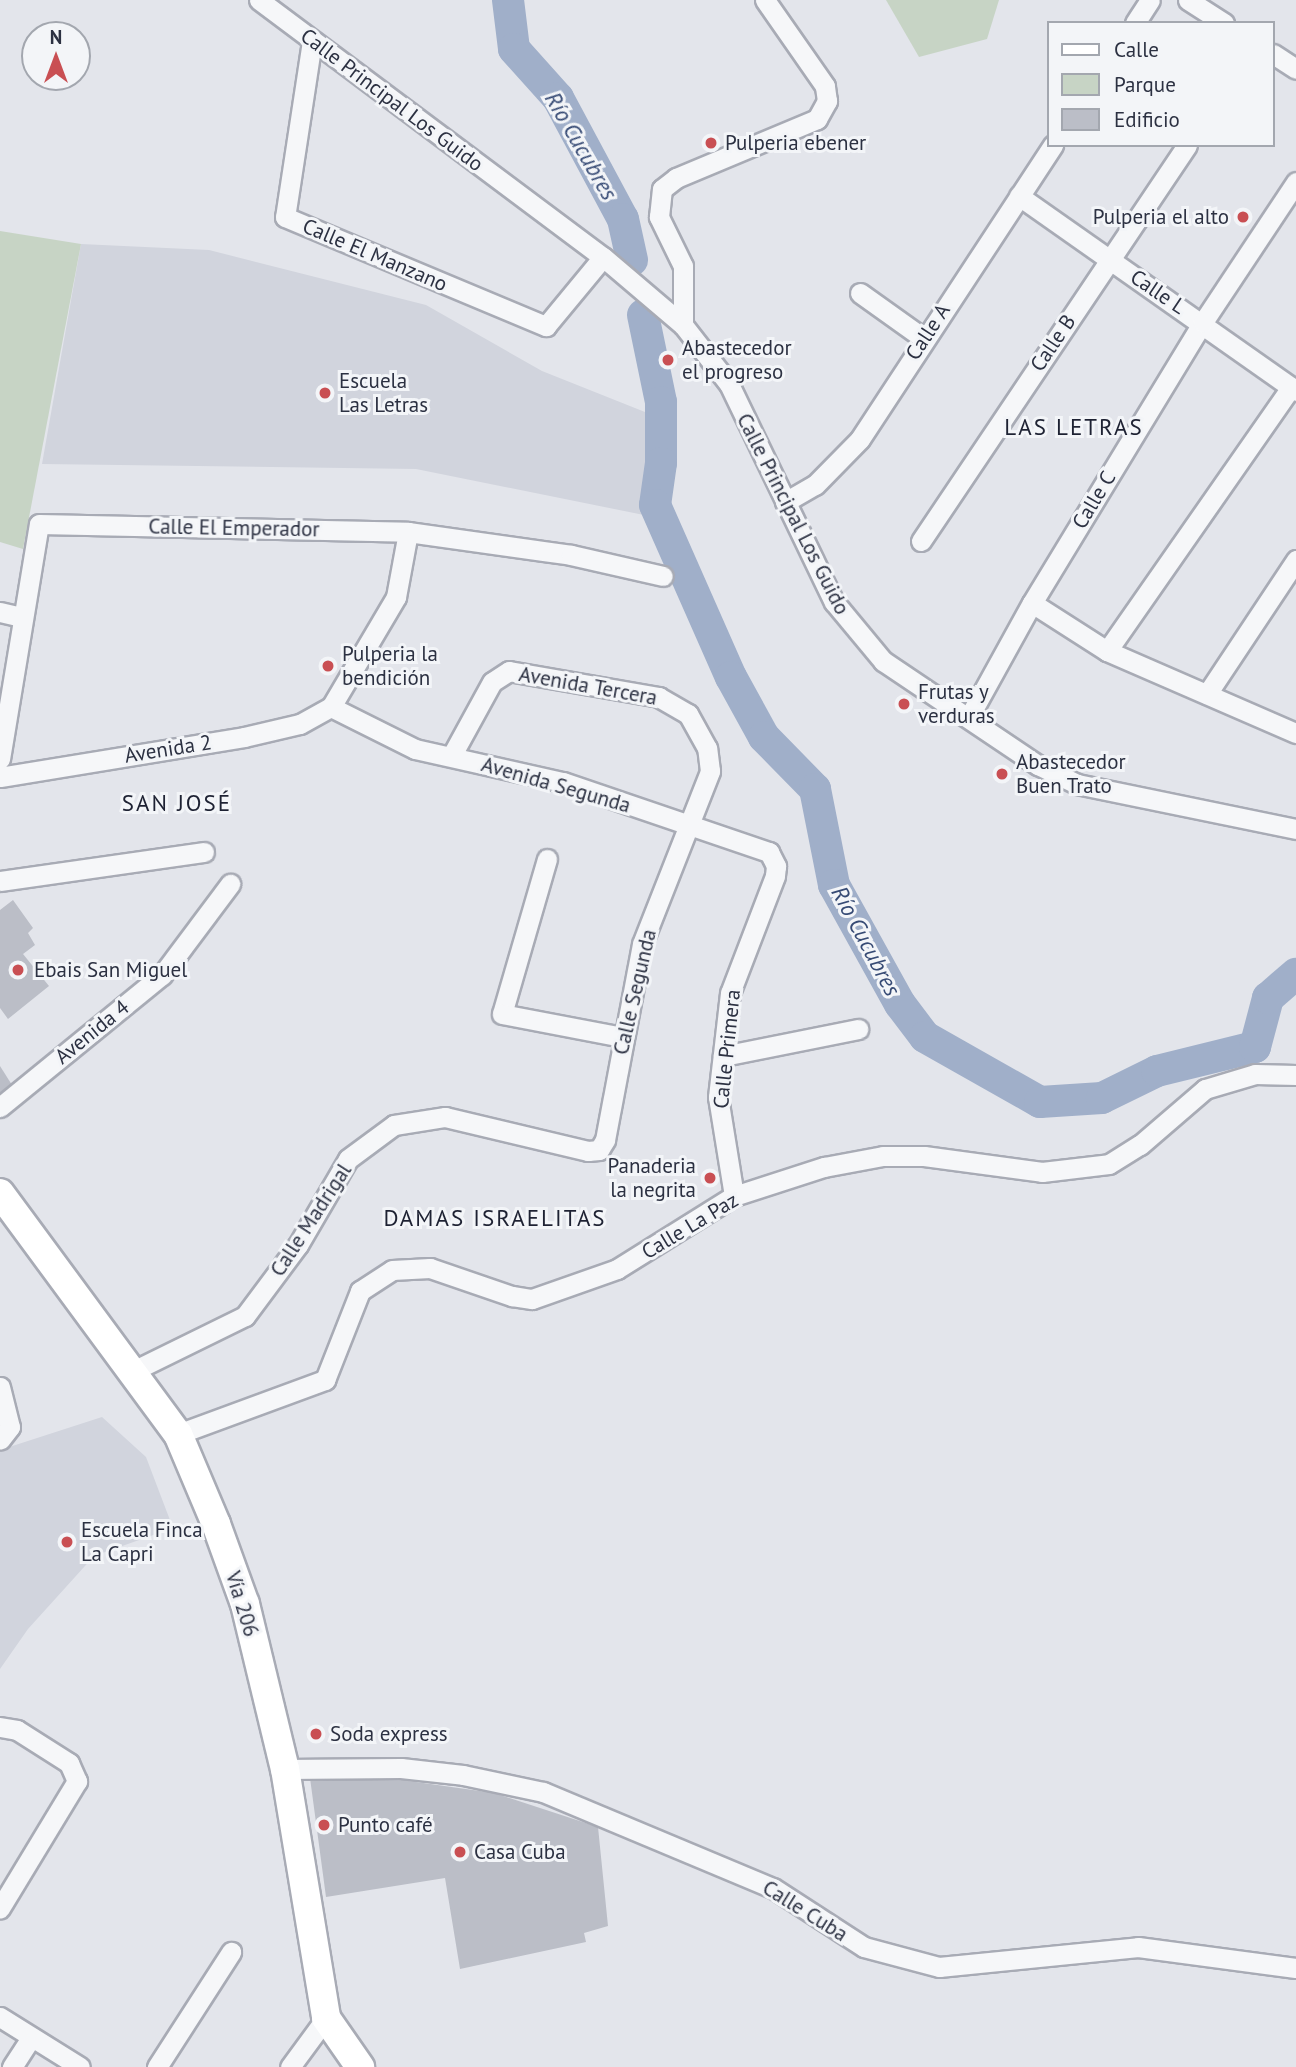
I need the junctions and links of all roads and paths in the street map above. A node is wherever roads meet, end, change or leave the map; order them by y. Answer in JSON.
{"nodes":[{"id":1,"x":259,"y":0,"type":"edge"},
{"id":2,"x":765,"y":0,"type":"edge"},
{"id":3,"x":1150,"y":0,"type":"edge"},
{"id":4,"x":1188,"y":0,"type":"edge"},
{"id":5,"x":1136,"y":21,"type":"edge"},
{"id":6,"x":1221,"y":21,"type":"edge"},
{"id":7,"x":312,"y":41,"type":"junction"},
{"id":8,"x":1275,"y":55,"type":"edge"},
{"id":9,"x":1296,"y":69,"type":"edge"},
{"id":10,"x":1052,"y":147,"type":"edge"},
{"id":11,"x":1186,"y":147,"type":"edge"},
{"id":12,"x":1296,"y":182,"type":"edge"},
{"id":13,"x":1019,"y":196,"type":"junction"},
{"id":14,"x":603,"y":257,"type":"junction"},
{"id":15,"x":1109,"y":259,"type":"junction"},
{"id":16,"x":860,"y":293,"type":"dead end"},
{"id":17,"x":1203,"y":322,"type":"junction"},
{"id":18,"x":683,"y":325,"type":"junction"},
{"id":19,"x":923,"y":338,"type":"junction"},
{"id":20,"x":1293,"y":389,"type":"edge"},
{"id":21,"x":785,"y":502,"type":"junction"},
{"id":22,"x":408,"y":532,"type":"junction"},
{"id":23,"x":921,"y":541,"type":"dead end"},
{"id":24,"x":1296,"y":560,"type":"edge"},
{"id":25,"x":663,"y":576,"type":"dead end"},
{"id":26,"x":1032,"y":603,"type":"junction"},
{"id":27,"x":0,"y":612,"type":"edge"},
{"id":28,"x":21,"y":617,"type":"junction"},
{"id":29,"x":1107,"y":651,"type":"junction"},
{"id":30,"x":1207,"y":694,"type":"junction"},
{"id":31,"x":331,"y":707,"type":"junction"},
{"id":32,"x":969,"y":717,"type":"junction"},
{"id":33,"x":1296,"y":733,"type":"edge"},
{"id":34,"x":452,"y":755,"type":"junction"},
{"id":35,"x":0,"y":759,"type":"edge"},
{"id":36,"x":0,"y":777,"type":"edge"},
{"id":37,"x":690,"y":827,"type":"junction"},
{"id":38,"x":1296,"y":829,"type":"edge"},
{"id":39,"x":204,"y":852,"type":"dead end"},
{"id":40,"x":547,"y":859,"type":"dead end"},
{"id":41,"x":776,"y":866,"type":"joint"},
{"id":42,"x":0,"y":881,"type":"edge"},
{"id":43,"x":230,"y":884,"type":"dead end"},
{"id":44,"x":858,"y":1029,"type":"dead end"},
{"id":45,"x":623,"y":1037,"type":"junction"},
{"id":46,"x":723,"y":1056,"type":"junction"},
{"id":47,"x":1296,"y":1075,"type":"edge"},
{"id":48,"x":0,"y":1107,"type":"edge"},
{"id":49,"x":588,"y":1151,"type":"joint"},
{"id":50,"x":0,"y":1193,"type":"edge"},
{"id":51,"x":734,"y":1196,"type":"junction"},
{"id":52,"x":131,"y":1372,"type":"junction"},
{"id":53,"x":0,"y":1387,"type":"edge"},
{"id":54,"x":178,"y":1434,"type":"junction"},
{"id":55,"x":0,"y":1440,"type":"edge"},
{"id":56,"x":0,"y":1727,"type":"edge"},
{"id":57,"x":285,"y":1769,"type":"junction"},
{"id":58,"x":0,"y":1908,"type":"edge"},
{"id":59,"x":231,"y":1952,"type":"dead end"},
{"id":60,"x":1296,"y":1968,"type":"edge"},
{"id":61,"x":0,"y":2017,"type":"edge"},
{"id":62,"x":326,"y":2018,"type":"junction"},
{"id":63,"x":31,"y":2038,"type":"junction"},
{"id":64,"x":12,"y":2067,"type":"edge"},
{"id":65,"x":80,"y":2067,"type":"edge"},
{"id":66,"x":157,"y":2067,"type":"edge"},
{"id":67,"x":290,"y":2067,"type":"edge"},
{"id":68,"x":360,"y":2067,"type":"edge"}],
"edges":[{"from":1,"to":7,"type":"street","name":"Calle Principal Los Guido"},
{"from":2,"to":18,"type":"street"},
{"from":3,"to":5,"type":"street"},
{"from":4,"to":6,"type":"street"},
{"from":7,"to":14,"type":"street","name":"Calle Principal Los Guido"},
{"from":7,"to":14,"type":"street","name":"Calle El Manzano"},
{"from":8,"to":9,"type":"street"},
{"from":10,"to":13,"type":"street","name":"Calle A"},
{"from":11,"to":15,"type":"street","name":"Calle B"},
{"from":12,"to":17,"type":"street","name":"Calle C"},
{"from":13,"to":15,"type":"street","name":"Calle L"},
{"from":13,"to":19,"type":"street","name":"Calle A"},
{"from":14,"to":18,"type":"street","name":"Calle Principal Los Guido"},
{"from":15,"to":17,"type":"street","name":"Calle L"},
{"from":15,"to":23,"type":"street","name":"Calle B"},
{"from":16,"to":19,"type":"street"},
{"from":17,"to":20,"type":"street","name":"Calle L"},
{"from":17,"to":26,"type":"street","name":"Calle C"},
{"from":18,"to":21,"type":"street","name":"Calle Principal Los Guido"},
{"from":19,"to":21,"type":"street","name":"Calle A"},
{"from":20,"to":29,"type":"street"},
{"from":21,"to":32,"type":"street","name":"Calle Principal Los Guido"},
{"from":22,"to":25,"type":"street","name":"Calle El Emperador"},
{"from":22,"to":28,"type":"street","name":"Calle El Emperador"},
{"from":22,"to":31,"type":"street"},
{"from":24,"to":30,"type":"street"},
{"from":26,"to":29,"type":"street"},
{"from":26,"to":32,"type":"street","name":"Calle C"},
{"from":27,"to":28,"type":"street"},
{"from":28,"to":35,"type":"street","name":"Calle El Emperador"},
{"from":29,"to":30,"type":"street"},
{"from":30,"to":33,"type":"street"},
{"from":31,"to":34,"type":"street","name":"Avenida Segunda"},
{"from":31,"to":36,"type":"street","name":"Avenida 2"},
{"from":32,"to":38,"type":"street","name":"Calle Principal Los Guido"},
{"from":34,"to":37,"type":"street","name":"Avenida Segunda"},
{"from":34,"to":37,"type":"street","name":"Avenida Tercera"},
{"from":37,"to":41,"type":"street","name":"Avenida Segunda"},
{"from":37,"to":45,"type":"street","name":"Calle Segunda"},
{"from":39,"to":42,"type":"street"},
{"from":40,"to":45,"type":"street"},
{"from":41,"to":46,"type":"street","name":"Calle Primera"},
{"from":43,"to":48,"type":"street","name":"Avenida 4"},
{"from":44,"to":46,"type":"street"},
{"from":45,"to":49,"type":"street","name":"Calle Segunda"},
{"from":46,"to":51,"type":"street","name":"Calle Primera"},
{"from":47,"to":51,"type":"street","name":"Calle La Paz"},
{"from":49,"to":52,"type":"street","name":"Calle Madrigal"},
{"from":50,"to":52,"type":"main road","name":"Vía 206"},
{"from":51,"to":54,"type":"street","name":"Calle La Paz"},
{"from":52,"to":54,"type":"main road","name":"Vía 206"},
{"from":53,"to":55,"type":"street"},
{"from":54,"to":57,"type":"main road","name":"Vía 206"},
{"from":56,"to":58,"type":"street"},
{"from":57,"to":60,"type":"street","name":"Calle Cuba"},
{"from":57,"to":62,"type":"main road","name":"Vía 206"},
{"from":59,"to":66,"type":"street"},
{"from":61,"to":63,"type":"street"},
{"from":62,"to":67,"type":"street"},
{"from":62,"to":68,"type":"main road","name":"Vía 206"},
{"from":63,"to":64,"type":"street"},
{"from":63,"to":65,"type":"street"}]}
